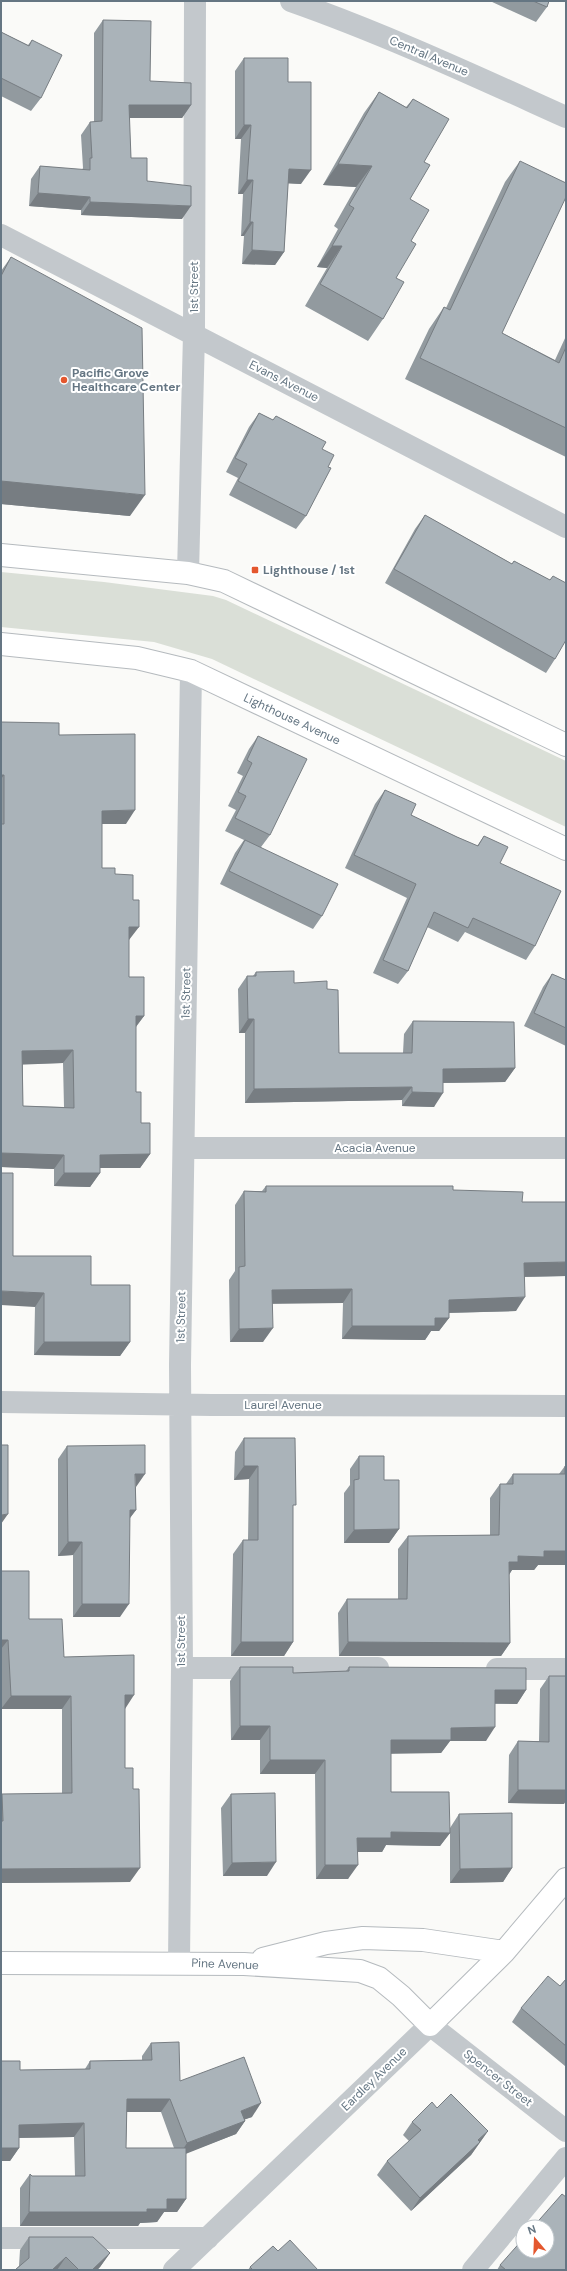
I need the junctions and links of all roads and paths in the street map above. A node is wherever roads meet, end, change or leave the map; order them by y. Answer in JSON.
{"nodes":[{"id":1,"x":195,"y":1,"type":"edge"},
{"id":2,"x":291,"y":1,"type":"edge"},
{"id":3,"x":566,"y":117,"type":"edge"},
{"id":4,"x":1,"y":236,"type":"edge"},
{"id":5,"x":194,"y":334,"type":"junction"},
{"id":6,"x":566,"y":527,"type":"edge"},
{"id":7,"x":1,"y":555,"type":"edge"},
{"id":8,"x":188,"y":573,"type":"junction"},
{"id":9,"x":1,"y":644,"type":"edge"},
{"id":10,"x":190,"y":671,"type":"junction"},
{"id":11,"x":566,"y":744,"type":"edge"},
{"id":12,"x":566,"y":849,"type":"edge"},
{"id":13,"x":184,"y":1148,"type":"junction"},
{"id":14,"x":566,"y":1148,"type":"edge"},
{"id":15,"x":1,"y":1402,"type":"edge"},
{"id":16,"x":180,"y":1404,"type":"junction"},
{"id":17,"x":566,"y":1406,"type":"edge"},
{"id":18,"x":182,"y":1668,"type":"junction"},
{"id":19,"x":401,"y":1668,"type":"edge"},
{"id":20,"x":480,"y":1669,"type":"edge"},
{"id":21,"x":566,"y":1669,"type":"edge"},
{"id":22,"x":566,"y":1879,"type":"edge"},
{"id":23,"x":504,"y":1952,"type":"junction"},
{"id":24,"x":1,"y":1963,"type":"edge"},
{"id":25,"x":179,"y":1963,"type":"junction"},
{"id":26,"x":244,"y":1964,"type":"junction"},
{"id":27,"x":430,"y":2025,"type":"junction"},
{"id":28,"x":566,"y":2131,"type":"edge"},
{"id":29,"x":566,"y":2158,"type":"edge"},
{"id":30,"x":1,"y":2238,"type":"edge"},
{"id":31,"x":208,"y":2238,"type":"junction"},
{"id":32,"x":174,"y":2270,"type":"edge"},
{"id":33,"x":473,"y":2270,"type":"edge"}],
"edges":[{"from":1,"to":5,"type":"street","name":"1st Street"},
{"from":2,"to":3,"type":"street","name":"Central Avenue"},
{"from":4,"to":5,"type":"street","name":"Evans Avenue"},
{"from":5,"to":6,"type":"street","name":"Evans Avenue"},
{"from":5,"to":8,"type":"street","name":"1st Street"},
{"from":7,"to":8,"type":"main road"},
{"from":8,"to":11,"type":"main road"},
{"from":9,"to":10,"type":"main road","name":"Lighthouse Avenue"},
{"from":10,"to":12,"type":"main road","name":"Lighthouse Avenue"},
{"from":10,"to":13,"type":"street","name":"1st Street"},
{"from":13,"to":14,"type":"street","name":"Acacia Avenue"},
{"from":13,"to":16,"type":"street","name":"1st Street"},
{"from":15,"to":16,"type":"street","name":"Laurel Avenue"},
{"from":16,"to":17,"type":"street","name":"Laurel Avenue"},
{"from":16,"to":18,"type":"street","name":"1st Street"},
{"from":18,"to":19,"type":"street"},
{"from":18,"to":25,"type":"street","name":"1st Street"},
{"from":20,"to":21,"type":"street"},
{"from":22,"to":23,"type":"main road","name":"Eardley Avenue"},
{"from":23,"to":26,"type":"main road"},
{"from":23,"to":27,"type":"main road","name":"Eardley Avenue"},
{"from":24,"to":25,"type":"main road","name":"Pine Avenue"},
{"from":25,"to":26,"type":"main road","name":"Pine Avenue"},
{"from":26,"to":27,"type":"main road","name":"Pine Avenue"},
{"from":27,"to":28,"type":"street","name":"Spencer Street"},
{"from":27,"to":31,"type":"street","name":"Eardley Avenue"},
{"from":29,"to":33,"type":"street"},
{"from":30,"to":31,"type":"street"},
{"from":31,"to":32,"type":"street","name":"Eardley Avenue"}]}
